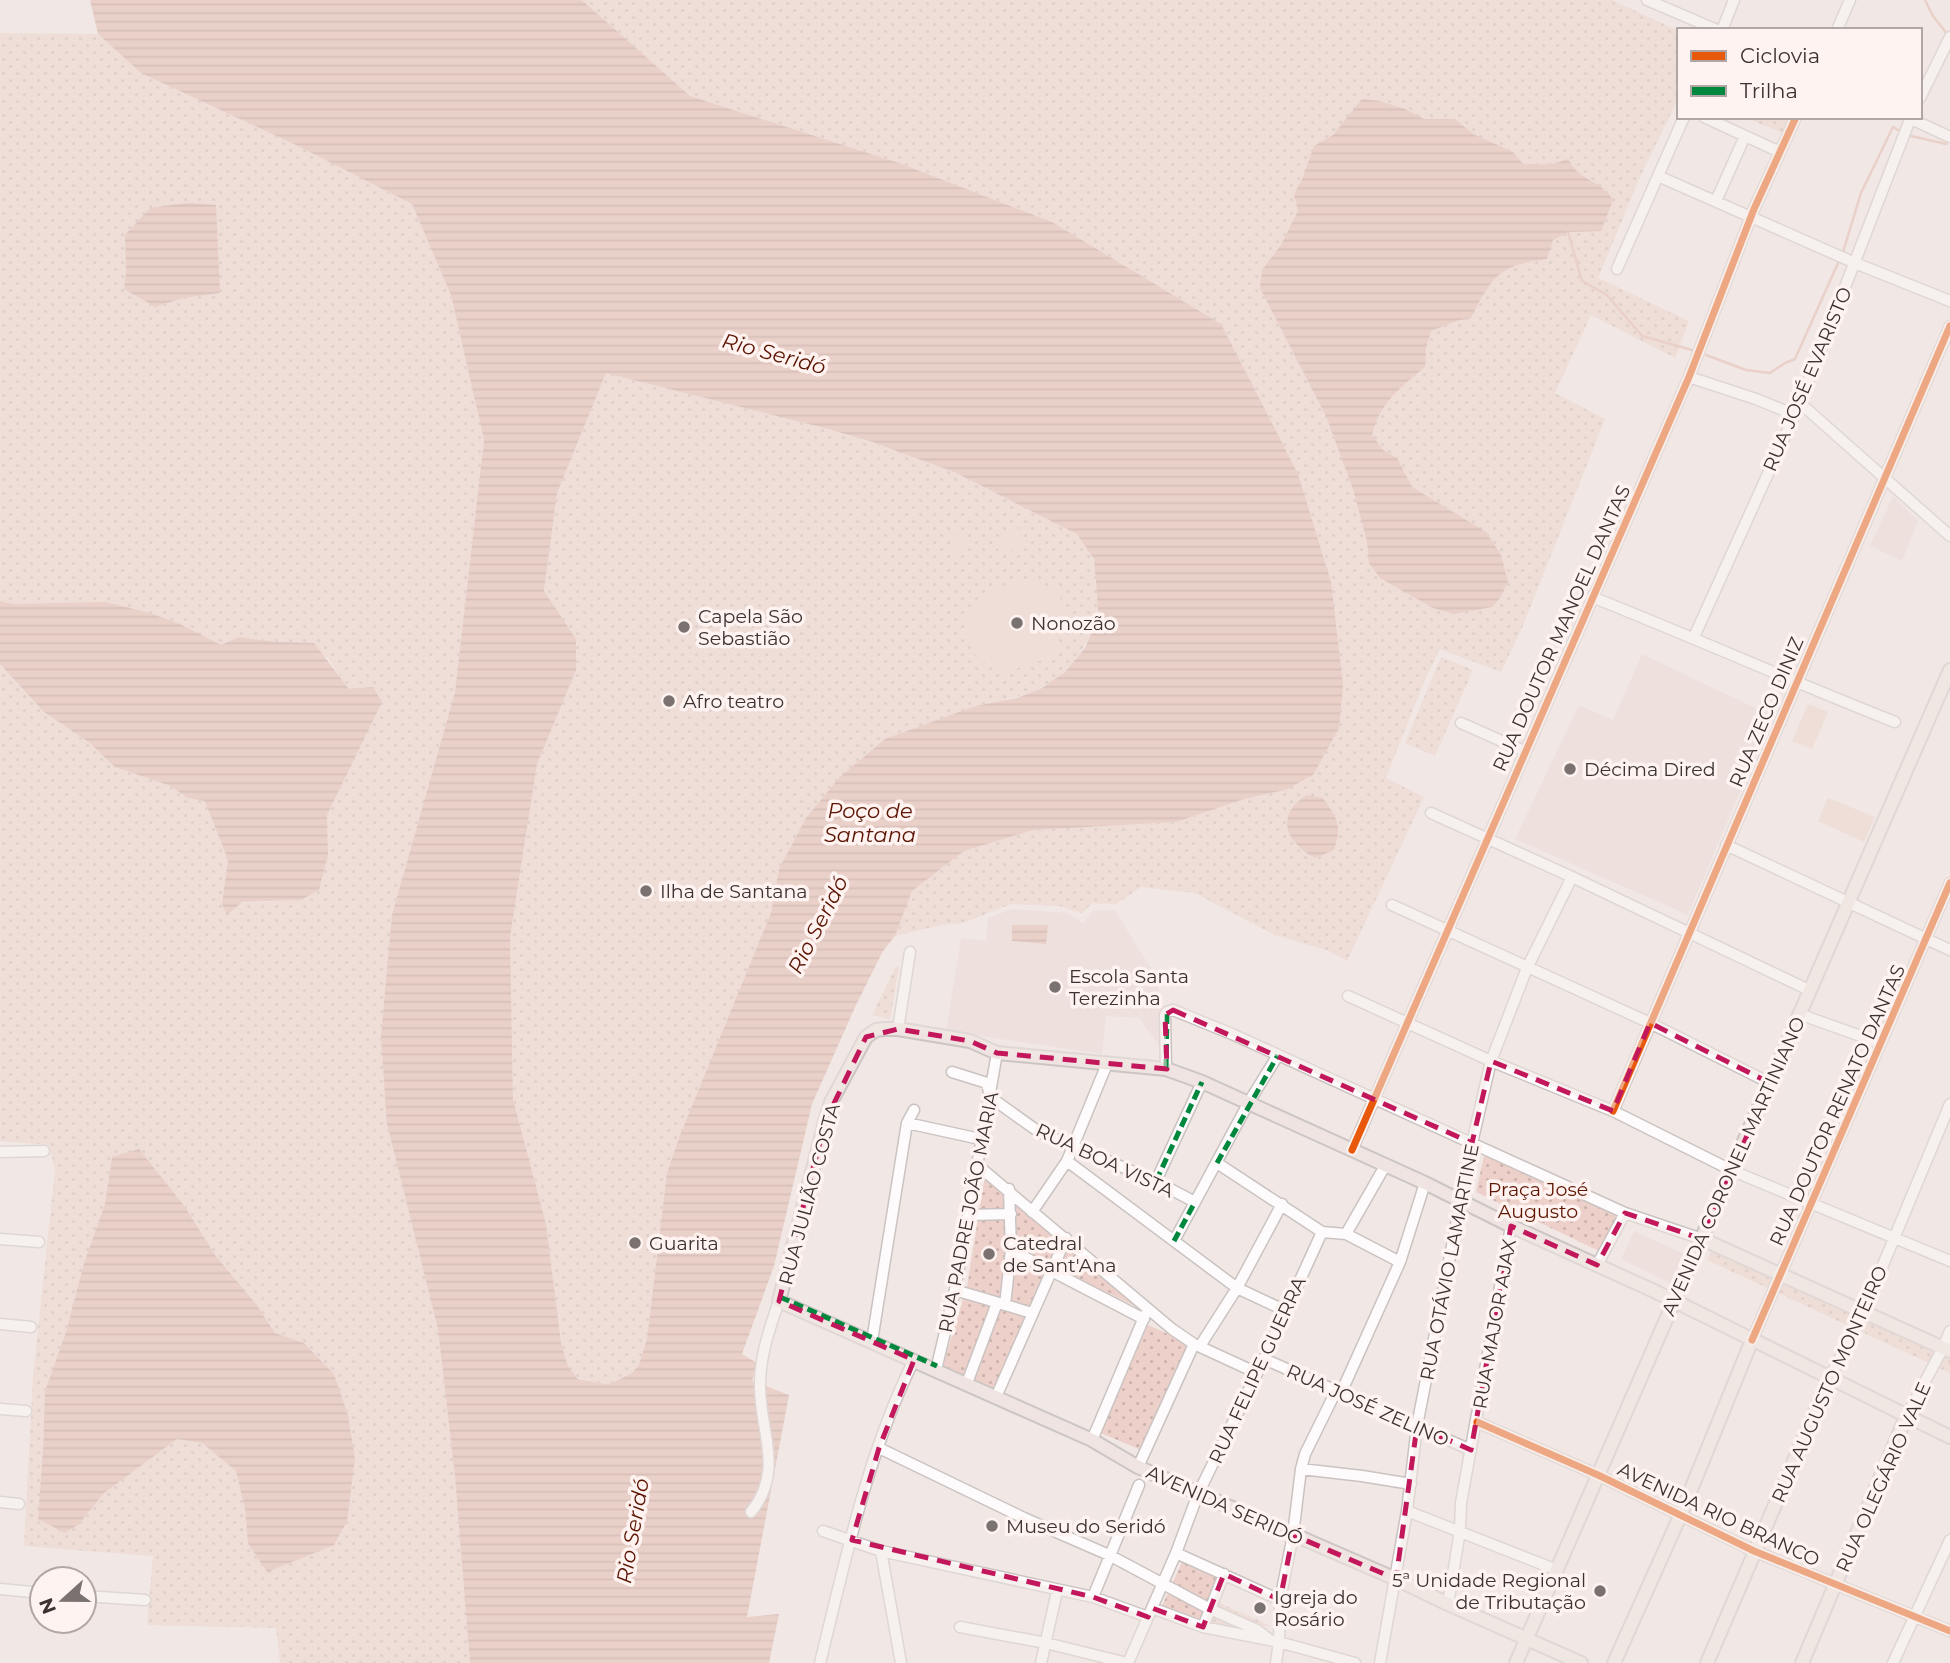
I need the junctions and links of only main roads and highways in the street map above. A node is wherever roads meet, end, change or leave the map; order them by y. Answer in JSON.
{"nodes":[{"id":1,"x":1950,"y":670,"type":"edge"},
{"id":2,"x":1702,"y":1239,"type":"junction"},
{"id":3,"x":779,"y":1301,"type":"joint"},
{"id":4,"x":1674,"y":1302,"type":"junction"},
{"id":5,"x":1752,"y":1340,"type":"junction"},
{"id":6,"x":1947,"y":1349,"type":"edge"},
{"id":7,"x":1830,"y":1377,"type":"junction"},
{"id":8,"x":1906,"y":1417,"type":"junction"},
{"id":9,"x":1950,"y":1437,"type":"edge"},
{"id":10,"x":1527,"y":1638,"type":"junction"},
{"id":11,"x":1516,"y":1663,"type":"edge"},
{"id":12,"x":1581,"y":1663,"type":"edge"},
{"id":13,"x":1614,"y":1663,"type":"edge"},
{"id":14,"x":1707,"y":1663,"type":"edge"},
{"id":15,"x":1802,"y":1663,"type":"edge"}],
"edges":[{"from":1,"to":2,"type":"main road","name":"AVENIDA CORONEL MARTINIANO"},
{"from":2,"to":4,"type":"main road","name":"AVENIDA CORONEL MARTINIANO"},
{"from":2,"to":6,"type":"main road"},
{"from":3,"to":4,"type":"main road","name":"RUA JULIÃO COSTA"},
{"from":3,"to":10,"type":"main road","name":"AVENIDA SERIDÓ"},
{"from":4,"to":5,"type":"main road"},
{"from":4,"to":10,"type":"main road","name":"AVENIDA CORONEL MARTINIANO"},
{"from":5,"to":7,"type":"main road"},
{"from":5,"to":13,"type":"main road","name":"RUA DOUTOR RENATO DANTAS"},
{"from":7,"to":8,"type":"main road"},
{"from":7,"to":14,"type":"main road","name":"RUA AUGUSTO MONTEIRO"},
{"from":8,"to":9,"type":"main road"},
{"from":8,"to":15,"type":"main road","name":"RUA OLEGÁRIO VALE"},
{"from":10,"to":11,"type":"main road","name":"AVENIDA CORONEL MARTINIANO"},
{"from":10,"to":12,"type":"main road","name":"AVENIDA SERIDÓ"}]}
